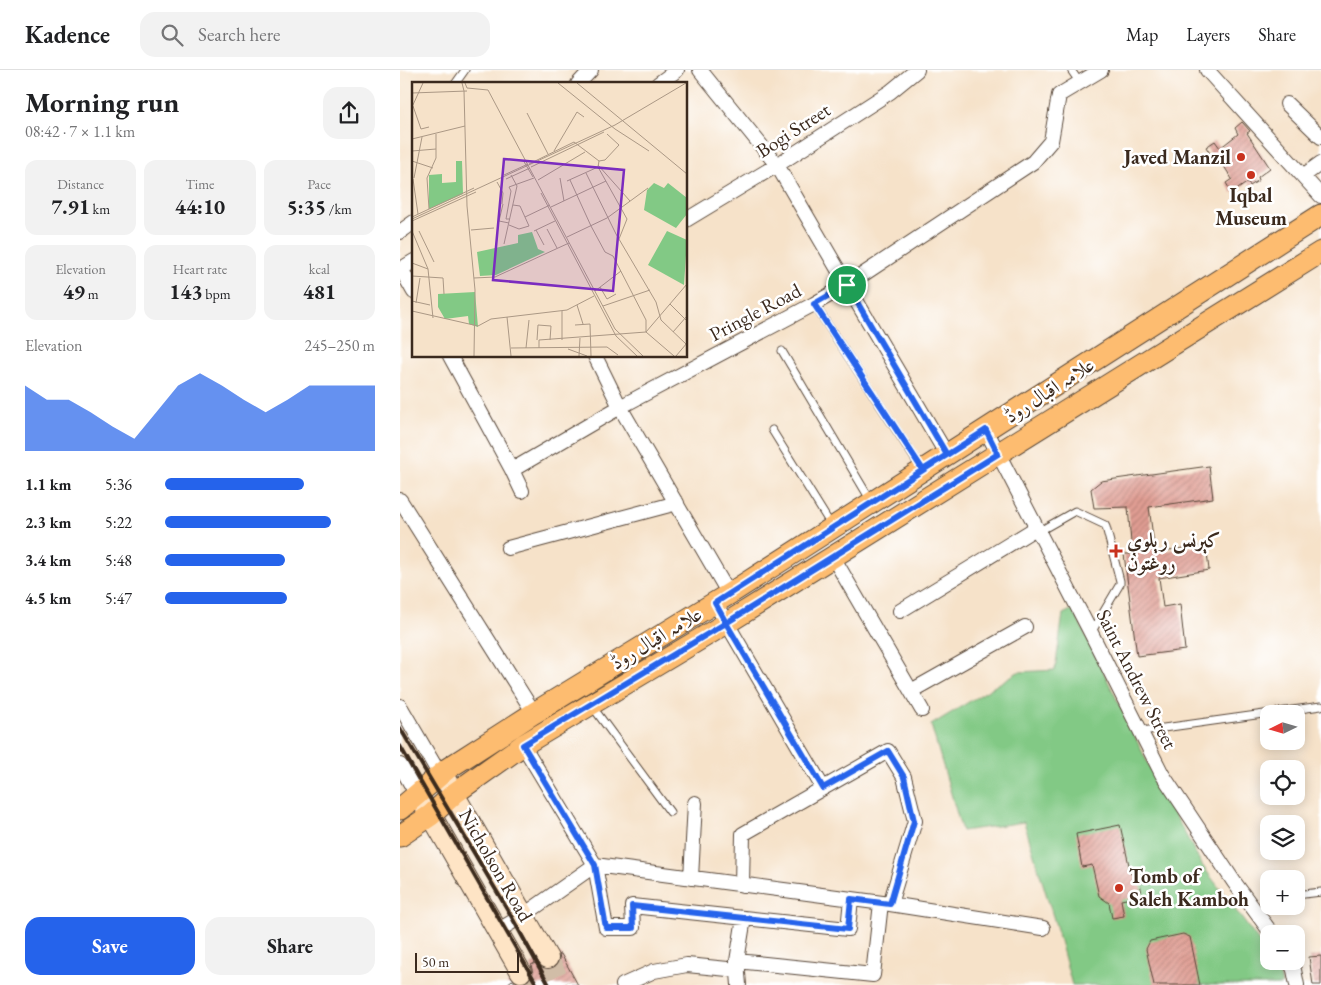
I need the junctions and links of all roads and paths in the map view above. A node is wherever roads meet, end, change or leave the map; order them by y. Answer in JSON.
{"nodes":[{"id":1,"x":465,"y":70,"type":"edge"},
{"id":2,"x":591,"y":70,"type":"edge"},
{"id":3,"x":677,"y":70,"type":"edge"},
{"id":4,"x":700,"y":70,"type":"edge"},
{"id":5,"x":917,"y":70,"type":"edge"},
{"id":6,"x":1070,"y":70,"type":"edge"},
{"id":7,"x":1101,"y":70,"type":"edge"},
{"id":8,"x":1207,"y":70,"type":"edge"},
{"id":9,"x":456,"y":82,"type":"edge"},
{"id":10,"x":580,"y":82,"type":"edge"},
{"id":11,"x":661,"y":82,"type":"edge"},
{"id":12,"x":1080,"y":82,"type":"junction"},
{"id":13,"x":1287,"y":104,"type":"dead end"},
{"id":14,"x":1321,"y":137,"type":"edge"},
{"id":15,"x":1321,"y":164,"type":"edge"},
{"id":16,"x":777,"y":165,"type":"junction"},
{"id":17,"x":1303,"y":176,"type":"junction"},
{"id":18,"x":1321,"y":196,"type":"edge"},
{"id":19,"x":1321,"y":215,"type":"edge"},
{"id":20,"x":688,"y":219,"type":"edge"},
{"id":21,"x":412,"y":223,"type":"edge"},
{"id":22,"x":400,"y":232,"type":"edge"},
{"id":23,"x":1321,"y":252,"type":"edge"},
{"id":24,"x":412,"y":262,"type":"edge"},
{"id":25,"x":401,"y":270,"type":"edge"},
{"id":26,"x":847,"y":285,"type":"junction"},
{"id":27,"x":412,"y":289,"type":"edge"},
{"id":28,"x":814,"y":304,"type":"junction"},
{"id":29,"x":782,"y":351,"type":"dead end"},
{"id":30,"x":451,"y":358,"type":"edge"},
{"id":31,"x":596,"y":358,"type":"edge"},
{"id":32,"x":620,"y":406,"type":"junction"},
{"id":33,"x":772,"y":430,"type":"dead end"},
{"id":34,"x":986,"y":430,"type":"junction"},
{"id":35,"x":998,"y":454,"type":"junction"},
{"id":36,"x":947,"y":455,"type":"junction"},
{"id":37,"x":512,"y":470,"type":"junction"},
{"id":38,"x":923,"y":470,"type":"junction"},
{"id":39,"x":522,"y":491,"type":"dead end"},
{"id":40,"x":400,"y":500,"type":"edge"},
{"id":41,"x":677,"y":503,"type":"junction"},
{"id":42,"x":872,"y":503,"type":"junction"},
{"id":43,"x":833,"y":528,"type":"junction"},
{"id":44,"x":1037,"y":530,"type":"junction"},
{"id":45,"x":508,"y":548,"type":"dead end"},
{"id":46,"x":833,"y":556,"type":"junction"},
{"id":47,"x":722,"y":598,"type":"junction"},
{"id":48,"x":900,"y":611,"type":"dead end"},
{"id":49,"x":726,"y":623,"type":"junction"},
{"id":50,"x":1025,"y":628,"type":"dead end"},
{"id":51,"x":1092,"y":632,"type":"junction"},
{"id":52,"x":911,"y":691,"type":"junction"},
{"id":53,"x":590,"y":704,"type":"junction"},
{"id":54,"x":400,"y":706,"type":"edge"},
{"id":55,"x":1321,"y":706,"type":"edge"},
{"id":56,"x":922,"y":710,"type":"dead end"},
{"id":57,"x":534,"y":713,"type":"junction"},
{"id":58,"x":1142,"y":731,"type":"junction"},
{"id":59,"x":523,"y":745,"type":"junction"},
{"id":60,"x":400,"y":766,"type":"edge"},
{"id":61,"x":442,"y":773,"type":"junction"},
{"id":62,"x":823,"y":788,"type":"junction"},
{"id":63,"x":455,"y":793,"type":"junction"},
{"id":64,"x":417,"y":795,"type":"junction"},
{"id":65,"x":695,"y":803,"type":"dead end"},
{"id":66,"x":400,"y":809,"type":"edge"},
{"id":67,"x":670,"y":812,"type":"dead end"},
{"id":68,"x":431,"y":815,"type":"junction"},
{"id":69,"x":400,"y":836,"type":"edge"},
{"id":70,"x":595,"y":865,"type":"junction"},
{"id":71,"x":691,"y":878,"type":"junction"},
{"id":72,"x":742,"y":885,"type":"junction"},
{"id":73,"x":1321,"y":892,"type":"edge"},
{"id":74,"x":1305,"y":894,"type":"edge"},
{"id":75,"x":851,"y":899,"type":"junction"},
{"id":76,"x":886,"y":904,"type":"junction"},
{"id":77,"x":524,"y":915,"type":"junction"},
{"id":78,"x":744,"y":918,"type":"junction"},
{"id":79,"x":1265,"y":925,"type":"edge"},
{"id":80,"x":1043,"y":928,"type":"dead end"},
{"id":81,"x":497,"y":931,"type":"junction"},
{"id":82,"x":548,"y":958,"type":"tunnel mouth"},
{"id":83,"x":737,"y":966,"type":"junction"},
{"id":84,"x":1294,"y":970,"type":"edge"},
{"id":85,"x":522,"y":972,"type":"tunnel mouth"},
{"id":86,"x":623,"y":985,"type":"edge"},
{"id":87,"x":739,"y":985,"type":"edge"},
{"id":88,"x":1297,"y":985,"type":"edge"}],
"edges":[{"from":1,"to":9,"type":"lane"},
{"from":2,"to":10,"type":"street"},
{"from":3,"to":11,"type":"street"},
{"from":4,"to":16,"type":"street"},
{"from":5,"to":16,"type":"street","name":"Bogi Street"},
{"from":6,"to":12,"type":"lane"},
{"from":7,"to":12,"type":"street","name":"Pringle Road"},
{"from":8,"to":17,"type":"street"},
{"from":12,"to":26,"type":"street","name":"Pringle Road"},
{"from":13,"to":14,"type":"street"},
{"from":15,"to":17,"type":"street"},
{"from":16,"to":20,"type":"street","name":"Bogi Street"},
{"from":16,"to":26,"type":"street"},
{"from":17,"to":18,"type":"street"},
{"from":19,"to":34,"type":"main road","name":"علامہ اقبال روڈ"},
{"from":21,"to":22,"type":"street"},
{"from":23,"to":35,"type":"main road","name":"علامہ اقبال روڈ"},
{"from":24,"to":25,"type":"street"},
{"from":25,"to":27,"type":"street"},
{"from":26,"to":28,"type":"street","name":"Pringle Road"},
{"from":26,"to":36,"type":"street"},
{"from":28,"to":32,"type":"street","name":"Pringle Road"},
{"from":28,"to":38,"type":"lane"},
{"from":29,"to":42,"type":"lane"},
{"from":30,"to":37,"type":"street"},
{"from":31,"to":32,"type":"street"},
{"from":32,"to":37,"type":"street","name":"Pringle Road"},
{"from":32,"to":41,"type":"street"},
{"from":33,"to":43,"type":"lane"},
{"from":34,"to":35,"type":"street","name":"Saint Andrew Street"},
{"from":34,"to":36,"type":"main road","name":"علامہ اقبال روڈ"},
{"from":35,"to":44,"type":"street","name":"Saint Andrew Street"},
{"from":35,"to":46,"type":"main road","name":"علامہ اقبال روڈ"},
{"from":36,"to":38,"type":"main road","name":"علامہ اقبال روڈ"},
{"from":37,"to":39,"type":"street"},
{"from":38,"to":42,"type":"main road","name":"علامہ اقبال روڈ"},
{"from":40,"to":57,"type":"street"},
{"from":41,"to":45,"type":"street"},
{"from":41,"to":47,"type":"street"},
{"from":42,"to":43,"type":"main road","name":"علامہ اقبال روڈ"},
{"from":43,"to":47,"type":"main road","name":"علامہ اقبال روڈ"},
{"from":44,"to":48,"type":"street"},
{"from":44,"to":51,"type":"street","name":"Saint Andrew Street"},
{"from":44,"to":51,"type":"lane"},
{"from":46,"to":49,"type":"main road","name":"علامہ اقبال روڈ"},
{"from":46,"to":52,"type":"street"},
{"from":47,"to":49,"type":"street"},
{"from":47,"to":57,"type":"main road","name":"علامہ اقبال روڈ"},
{"from":49,"to":53,"type":"main road","name":"علامہ اقبال روڈ"},
{"from":49,"to":62,"type":"street"},
{"from":50,"to":52,"type":"street"},
{"from":51,"to":58,"type":"street","name":"Saint Andrew Street"},
{"from":52,"to":56,"type":"street"},
{"from":53,"to":59,"type":"main road","name":"علامہ اقبال روڈ"},
{"from":53,"to":67,"type":"lane"},
{"from":54,"to":61,"type":"street"},
{"from":55,"to":58,"type":"lane"},
{"from":57,"to":61,"type":"main road","name":"علامہ اقبال روڈ"},
{"from":58,"to":79,"type":"street","name":"Saint Andrew Street"},
{"from":59,"to":63,"type":"main road","name":"علامہ اقبال روڈ"},
{"from":59,"to":70,"type":"street"},
{"from":60,"to":64,"type":"street"},
{"from":61,"to":63,"type":"main road","name":"Nicholson Road"},
{"from":61,"to":64,"type":"main road","name":"علامہ اقبال روڈ"},
{"from":62,"to":72,"type":"street"},
{"from":62,"to":76,"type":"street"},
{"from":63,"to":68,"type":"main road","name":"علامہ اقبال روڈ"},
{"from":63,"to":77,"type":"main road","name":"Nicholson Road"},
{"from":64,"to":66,"type":"main road","name":"علامہ اقبال روڈ"},
{"from":64,"to":68,"type":"main road","name":"Nicholson Road"},
{"from":65,"to":71,"type":"street"},
{"from":68,"to":69,"type":"main road","name":"علامہ اقبال روڈ"},
{"from":68,"to":81,"type":"main road","name":"Nicholson Road"},
{"from":70,"to":71,"type":"street"},
{"from":70,"to":77,"type":"street"},
{"from":70,"to":78,"type":"street"},
{"from":71,"to":72,"type":"street"},
{"from":72,"to":75,"type":"street"},
{"from":73,"to":74,"type":"lane"},
{"from":75,"to":76,"type":"street"},
{"from":75,"to":78,"type":"street"},
{"from":76,"to":80,"type":"street"},
{"from":76,"to":83,"type":"street"},
{"from":77,"to":81,"type":"street"},
{"from":77,"to":82,"type":"main road","name":"Nicholson Road"},
{"from":78,"to":83,"type":"street"},
{"from":81,"to":85,"type":"main road","name":"Nicholson Road"},
{"from":83,"to":86,"type":"street"},
{"from":83,"to":87,"type":"street"},
{"from":84,"to":88,"type":"street"}]}
